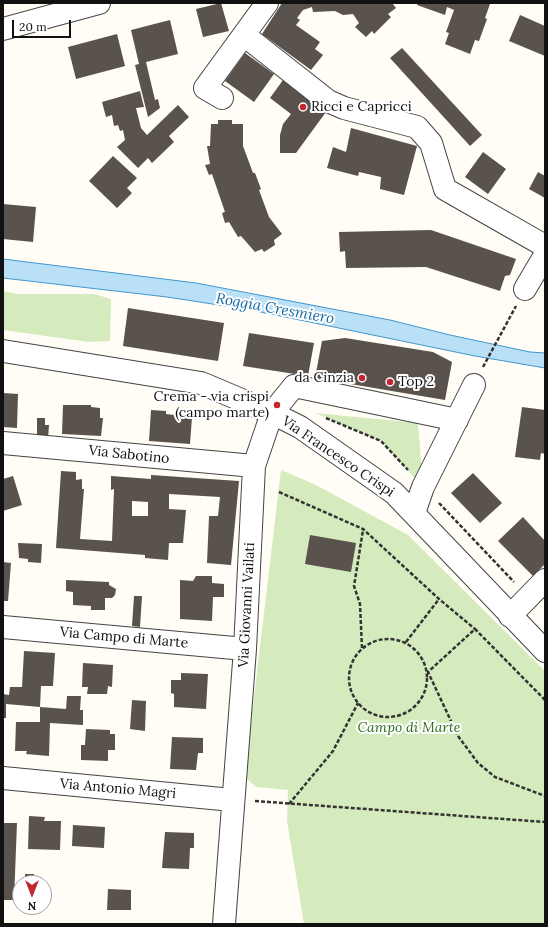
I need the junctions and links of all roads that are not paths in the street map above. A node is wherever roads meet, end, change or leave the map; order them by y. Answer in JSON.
{"nodes":[{"id":1,"x":99,"y":3,"type":"edge"},
{"id":2,"x":267,"y":3,"type":"edge"},
{"id":3,"x":5,"y":22,"type":"edge"},
{"id":4,"x":244,"y":35,"type":"junction"},
{"id":5,"x":222,"y":98,"type":"dead end"},
{"id":6,"x":545,"y":246,"type":"edge"},
{"id":7,"x":545,"y":255,"type":"edge"},
{"id":8,"x":525,"y":289,"type":"road end"},
{"id":9,"x":3,"y":351,"type":"edge"},
{"id":10,"x":474,"y":385,"type":"road end"},
{"id":11,"x":272,"y":413,"type":"junction"},
{"id":12,"x":457,"y":420,"type":"junction"},
{"id":13,"x":3,"y":443,"type":"edge"},
{"id":14,"x":254,"y":466,"type":"junction"},
{"id":15,"x":414,"y":513,"type":"junction"},
{"id":16,"x":545,"y":580,"type":"edge"},
{"id":17,"x":510,"y":616,"type":"junction"},
{"id":18,"x":3,"y":627,"type":"edge"},
{"id":19,"x":245,"y":649,"type":"junction"},
{"id":20,"x":545,"y":651,"type":"edge"},
{"id":21,"x":3,"y":778,"type":"edge"},
{"id":22,"x":232,"y":800,"type":"junction"},
{"id":23,"x":224,"y":924,"type":"edge"}],
"edges":[{"from":1,"to":3,"type":"street"},
{"from":2,"to":4,"type":"street"},
{"from":4,"to":5,"type":"street"},
{"from":4,"to":6,"type":"street"},
{"from":7,"to":8,"type":"street"},
{"from":9,"to":11,"type":"street","name":"Via Francesco Crispi"},
{"from":10,"to":12,"type":"street"},
{"from":11,"to":12,"type":"street"},
{"from":11,"to":14,"type":"street","name":"Via Giovanni Vailati"},
{"from":11,"to":15,"type":"street","name":"Via Francesco Crispi"},
{"from":12,"to":15,"type":"street"},
{"from":13,"to":14,"type":"street","name":"Via Sabotino"},
{"from":14,"to":19,"type":"street","name":"Via Giovanni Vailati"},
{"from":15,"to":17,"type":"street","name":"Via Francesco Crispi"},
{"from":16,"to":17,"type":"street"},
{"from":17,"to":20,"type":"street","name":"Via Francesco Crispi"},
{"from":18,"to":19,"type":"street","name":"Via Campo di Marte"},
{"from":19,"to":22,"type":"street","name":"Via Giovanni Vailati"},
{"from":21,"to":22,"type":"street","name":"Via Antonio Magri"},
{"from":22,"to":23,"type":"street","name":"Via Giovanni Vailati"}]}
